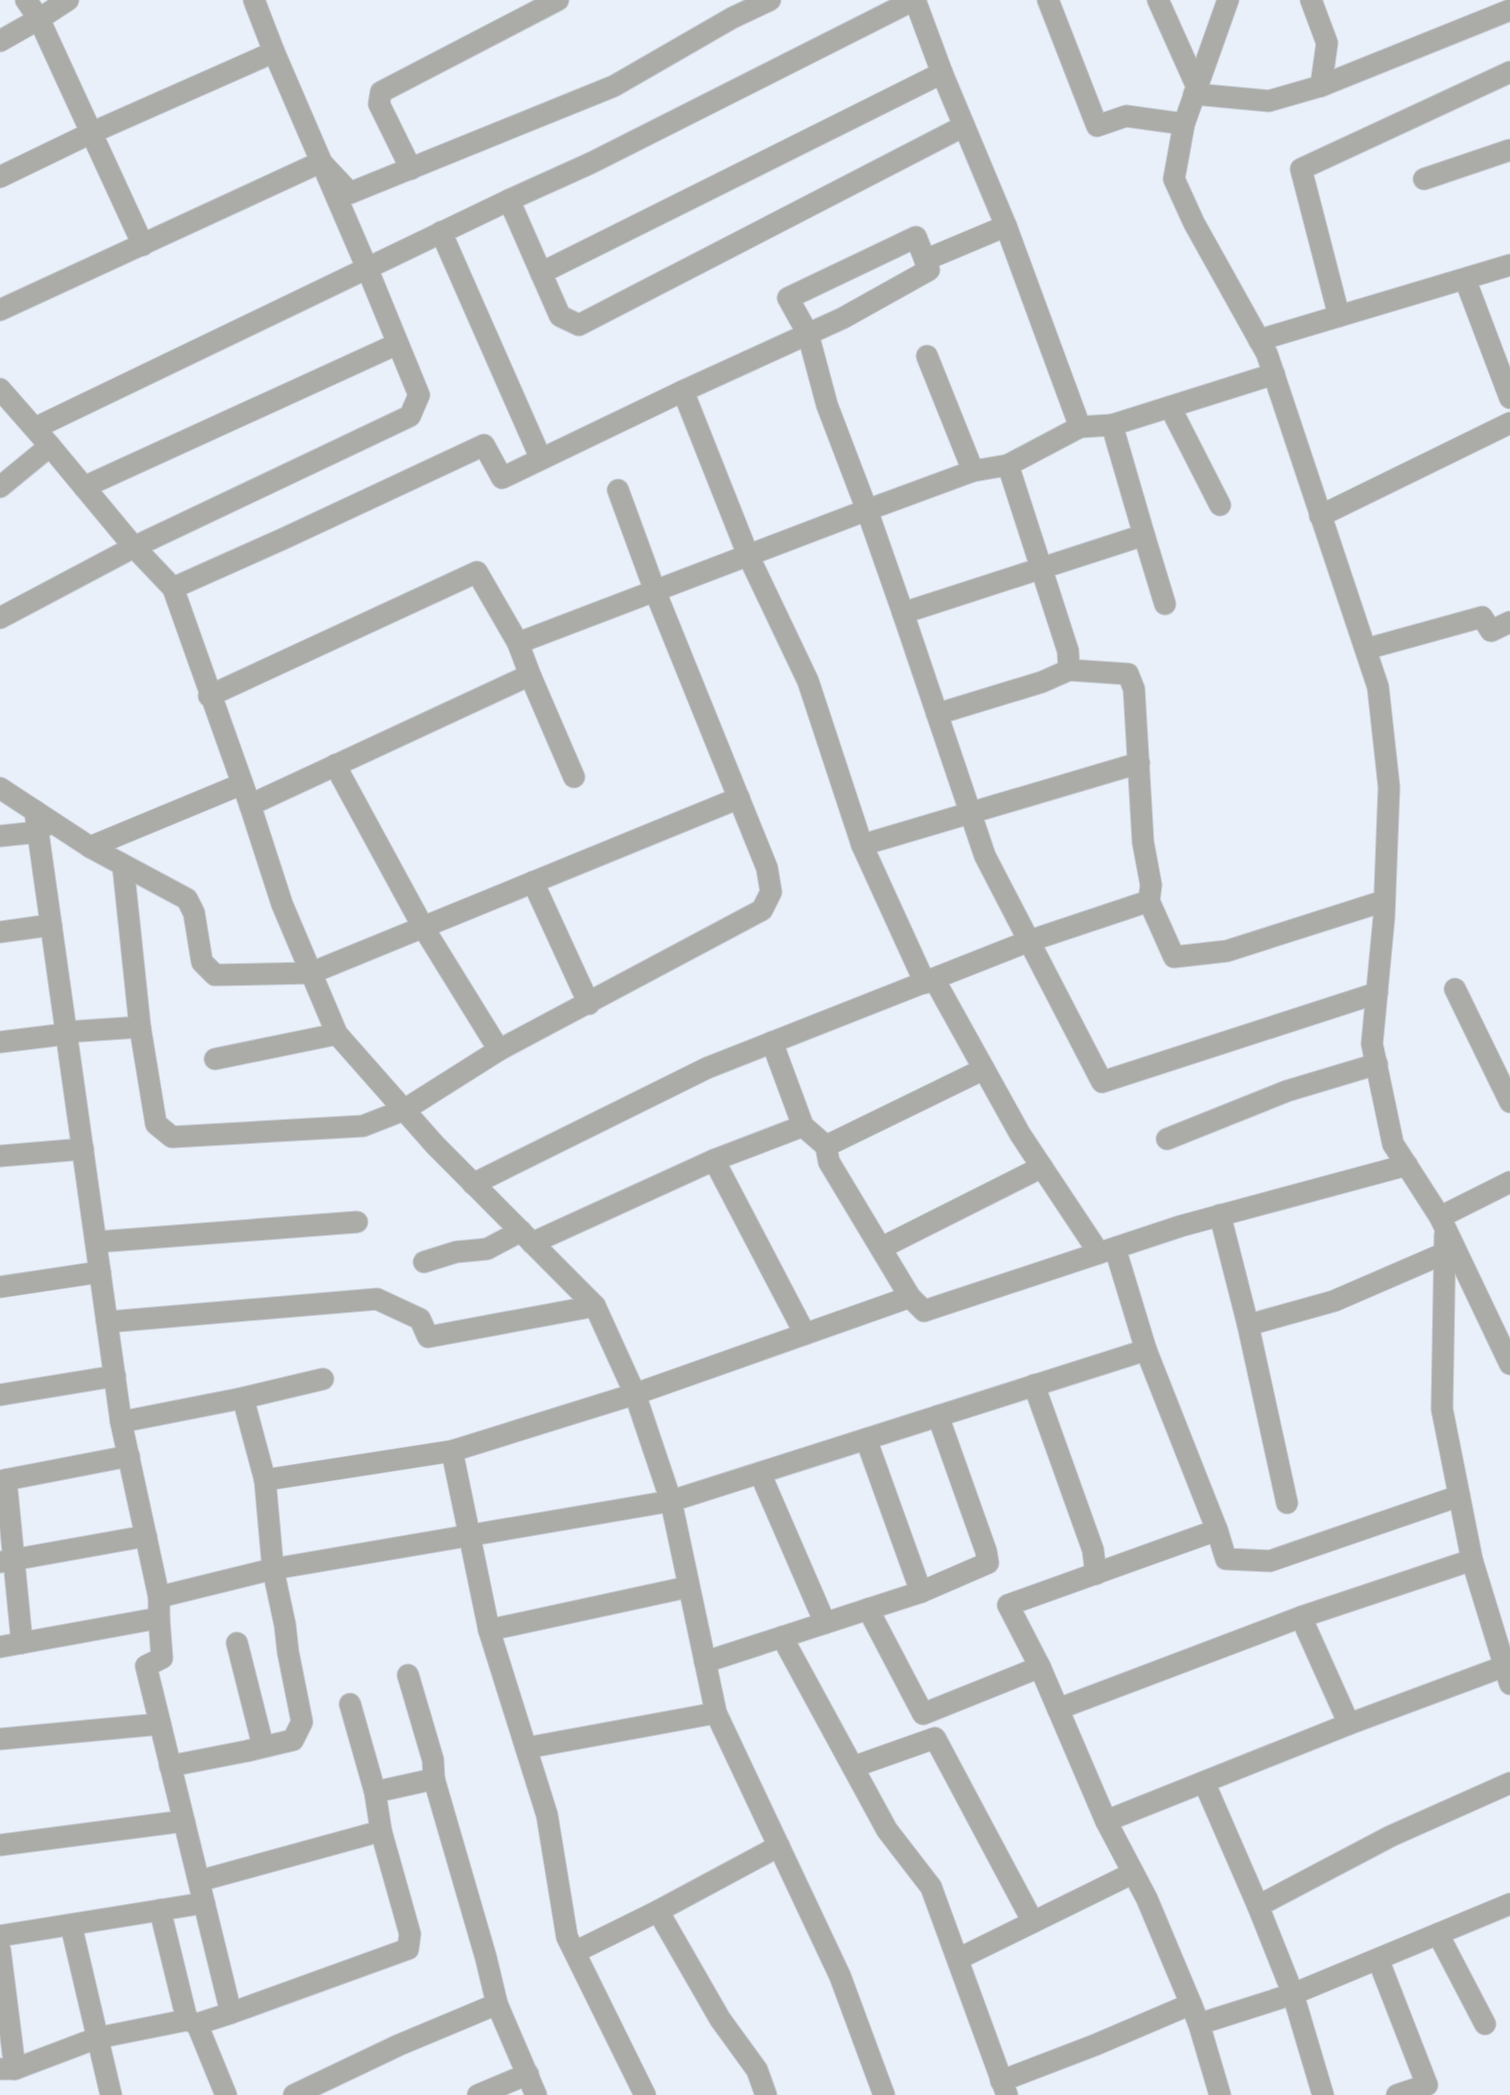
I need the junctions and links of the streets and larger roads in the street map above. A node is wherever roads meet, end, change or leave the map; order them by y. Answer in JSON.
{"nodes":[{"id":1,"x":26,"y":0,"type":"edge"},
{"id":2,"x":68,"y":0,"type":"edge"},
{"id":3,"x":254,"y":0,"type":"edge"},
{"id":4,"x":558,"y":0,"type":"edge"},
{"id":5,"x":770,"y":0,"type":"edge"},
{"id":6,"x":915,"y":0,"type":"edge"},
{"id":7,"x":1048,"y":0,"type":"edge"},
{"id":8,"x":1158,"y":0,"type":"edge"},
{"id":9,"x":1228,"y":0,"type":"edge"},
{"id":10,"x":1311,"y":0,"type":"edge"},
{"id":11,"x":1510,"y":10,"type":"edge"},
{"id":12,"x":39,"y":19,"type":"junction"},
{"id":13,"x":0,"y":41,"type":"edge"},
{"id":14,"x":274,"y":52,"type":"junction"},
{"id":15,"x":1510,"y":72,"type":"edge"},
{"id":16,"x":942,"y":73,"type":"junction"},
{"id":17,"x":1321,"y":86,"type":"junction"},
{"id":18,"x":1196,"y":91,"type":"junction"},
{"id":19,"x":1184,"y":124,"type":"junction"},
{"id":20,"x":964,"y":126,"type":"junction"},
{"id":21,"x":91,"y":133,"type":"junction"},
{"id":22,"x":1510,"y":150,"type":"edge"},
{"id":23,"x":321,"y":162,"type":"junction"},
{"id":24,"x":411,"y":169,"type":"junction"},
{"id":25,"x":0,"y":177,"type":"edge"},
{"id":26,"x":1424,"y":179,"type":"dead end"},
{"id":27,"x":508,"y":200,"type":"junction"},
{"id":28,"x":1006,"y":226,"type":"junction"},
{"id":29,"x":441,"y":232,"type":"junction"},
{"id":30,"x":143,"y":245,"type":"junction"},
{"id":31,"x":925,"y":260,"type":"junction"},
{"id":32,"x":1510,"y":266,"type":"edge"},
{"id":33,"x":367,"y":268,"type":"junction"},
{"id":34,"x":541,"y":273,"type":"junction"},
{"id":35,"x":1465,"y":279,"type":"junction"},
{"id":36,"x":0,"y":310,"type":"edge"},
{"id":37,"x":1339,"y":316,"type":"junction"},
{"id":38,"x":808,"y":334,"type":"junction"},
{"id":39,"x":1259,"y":340,"type":"junction"},
{"id":40,"x":397,"y":344,"type":"junction"},
{"id":41,"x":927,"y":356,"type":"dead end"},
{"id":42,"x":1274,"y":374,"type":"junction"},
{"id":43,"x":0,"y":389,"type":"edge"},
{"id":44,"x":683,"y":391,"type":"junction"},
{"id":45,"x":1510,"y":398,"type":"edge"},
{"id":46,"x":1170,"y":407,"type":"junction"},
{"id":47,"x":1510,"y":423,"type":"edge"},
{"id":48,"x":1112,"y":425,"type":"junction"},
{"id":49,"x":1080,"y":427,"type":"junction"},
{"id":50,"x":35,"y":428,"type":"junction"},
{"id":51,"x":50,"y":446,"type":"junction"},
{"id":52,"x":540,"y":459,"type":"junction"},
{"id":53,"x":1008,"y":465,"type":"junction"},
{"id":54,"x":973,"y":471,"type":"junction"},
{"id":55,"x":0,"y":487,"type":"edge"},
{"id":56,"x":84,"y":487,"type":"junction"},
{"id":57,"x":618,"y":490,"type":"dead end"},
{"id":58,"x":1220,"y":506,"type":"dead end"},
{"id":59,"x":867,"y":510,"type":"junction"},
{"id":60,"x":1320,"y":516,"type":"junction"},
{"id":61,"x":1144,"y":535,"type":"junction"},
{"id":62,"x":134,"y":547,"type":"junction"},
{"id":63,"x":748,"y":555,"type":"junction"},
{"id":64,"x":1042,"y":568,"type":"junction"},
{"id":65,"x":172,"y":588,"type":"junction"},
{"id":66,"x":655,"y":591,"type":"junction"},
{"id":67,"x":1165,"y":603,"type":"dead end"},
{"id":68,"x":903,"y":613,"type":"junction"},
{"id":69,"x":0,"y":618,"type":"edge"},
{"id":70,"x":1510,"y":622,"type":"edge"},
{"id":71,"x":519,"y":643,"type":"junction"},
{"id":72,"x":1366,"y":649,"type":"junction"},
{"id":73,"x":1070,"y":670,"type":"junction"},
{"id":74,"x":530,"y":675,"type":"junction"},
{"id":75,"x":209,"y":696,"type":"junction"},
{"id":76,"x":937,"y":714,"type":"junction"},
{"id":77,"x":1139,"y":763,"type":"junction"},
{"id":78,"x":335,"y":765,"type":"junction"},
{"id":79,"x":574,"y":777,"type":"dead end"},
{"id":80,"x":242,"y":784,"type":"junction"},
{"id":81,"x":0,"y":788,"type":"edge"},
{"id":82,"x":739,"y":798,"type":"junction"},
{"id":83,"x":250,"y":805,"type":"junction"},
{"id":84,"x":970,"y":813,"type":"junction"},
{"id":85,"x":43,"y":823,"type":"junction"},
{"id":86,"x":0,"y":836,"type":"edge"},
{"id":87,"x":862,"y":845,"type":"junction"},
{"id":88,"x":90,"y":847,"type":"junction"},
{"id":89,"x":123,"y":865,"type":"junction"},
{"id":90,"x":533,"y":882,"type":"junction"},
{"id":91,"x":1149,"y":901,"type":"junction"},
{"id":92,"x":1384,"y":901,"type":"junction"},
{"id":93,"x":51,"y":925,"type":"junction"},
{"id":94,"x":423,"y":927,"type":"junction"},
{"id":95,"x":0,"y":932,"type":"edge"},
{"id":96,"x":1029,"y":941,"type":"junction"},
{"id":97,"x":311,"y":973,"type":"junction"},
{"id":98,"x":930,"y":981,"type":"junction"},
{"id":99,"x":1455,"y":989,"type":"dead end"},
{"id":100,"x":1377,"y":993,"type":"junction"},
{"id":101,"x":589,"y":1004,"type":"junction"},
{"id":102,"x":140,"y":1027,"type":"junction"},
{"id":103,"x":66,"y":1032,"type":"junction"},
{"id":104,"x":337,"y":1034,"type":"junction"},
{"id":105,"x":0,"y":1042,"type":"edge"},
{"id":106,"x":772,"y":1042,"type":"junction"},
{"id":107,"x":499,"y":1050,"type":"junction"},
{"id":108,"x":215,"y":1059,"type":"dead end"},
{"id":109,"x":1377,"y":1064,"type":"junction"},
{"id":110,"x":984,"y":1069,"type":"junction"},
{"id":111,"x":1510,"y":1102,"type":"edge"},
{"id":112,"x":404,"y":1110,"type":"junction"},
{"id":113,"x":803,"y":1126,"type":"junction"},
{"id":114,"x":1167,"y":1138,"type":"dead end"},
{"id":115,"x":826,"y":1146,"type":"junction"},
{"id":116,"x":83,"y":1149,"type":"junction"},
{"id":117,"x":0,"y":1156,"type":"edge"},
{"id":118,"x":714,"y":1160,"type":"junction"},
{"id":119,"x":1407,"y":1165,"type":"junction"},
{"id":120,"x":1042,"y":1167,"type":"junction"},
{"id":121,"x":1510,"y":1182,"type":"edge"},
{"id":122,"x":473,"y":1184,"type":"junction"},
{"id":123,"x":1220,"y":1215,"type":"junction"},
{"id":124,"x":357,"y":1222,"type":"dead end"},
{"id":125,"x":1442,"y":1222,"type":"junction"},
{"id":126,"x":526,"y":1237,"type":"junction"},
{"id":127,"x":96,"y":1242,"type":"junction"},
{"id":128,"x":881,"y":1248,"type":"junction"},
{"id":129,"x":1107,"y":1250,"type":"junction"},
{"id":130,"x":1445,"y":1253,"type":"junction"},
{"id":131,"x":424,"y":1262,"type":"dead end"},
{"id":132,"x":100,"y":1272,"type":"junction"},
{"id":133,"x":0,"y":1287,"type":"edge"},
{"id":134,"x":910,"y":1298,"type":"junction"},
{"id":135,"x":595,"y":1306,"type":"junction"},
{"id":136,"x":107,"y":1322,"type":"junction"},
{"id":137,"x":1248,"y":1325,"type":"junction"},
{"id":138,"x":1503,"y":1331,"type":"edge"},
{"id":139,"x":805,"y":1334,"type":"junction"},
{"id":140,"x":1146,"y":1350,"type":"junction"},
{"id":141,"x":1510,"y":1364,"type":"edge"},
{"id":142,"x":115,"y":1376,"type":"junction"},
{"id":143,"x":323,"y":1379,"type":"dead end"},
{"id":144,"x":1035,"y":1385,"type":"junction"},
{"id":145,"x":635,"y":1394,"type":"junction"},
{"id":146,"x":0,"y":1395,"type":"edge"},
{"id":147,"x":243,"y":1398,"type":"junction"},
{"id":148,"x":938,"y":1416,"type":"junction"},
{"id":149,"x":121,"y":1422,"type":"junction"},
{"id":150,"x":866,"y":1439,"type":"junction"},
{"id":151,"x":452,"y":1451,"type":"junction"},
{"id":152,"x":129,"y":1456,"type":"junction"},
{"id":153,"x":760,"y":1473,"type":"junction"},
{"id":154,"x":265,"y":1480,"type":"junction"},
{"id":155,"x":3,"y":1481,"type":"edge"},
{"id":156,"x":1459,"y":1495,"type":"junction"},
{"id":157,"x":670,"y":1501,"type":"junction"},
{"id":158,"x":1287,"y":1503,"type":"dead end"},
{"id":159,"x":1217,"y":1530,"type":"junction"},
{"id":160,"x":470,"y":1535,"type":"junction"},
{"id":161,"x":146,"y":1536,"type":"junction"},
{"id":162,"x":1472,"y":1560,"type":"junction"},
{"id":163,"x":7,"y":1561,"type":"edge"},
{"id":164,"x":273,"y":1569,"type":"junction"},
{"id":165,"x":1096,"y":1574,"type":"junction"},
{"id":166,"x":688,"y":1587,"type":"junction"},
{"id":167,"x":921,"y":1592,"type":"junction"},
{"id":168,"x":159,"y":1607,"type":"junction"},
{"id":169,"x":868,"y":1609,"type":"junction"},
{"id":170,"x":1301,"y":1617,"type":"junction"},
{"id":171,"x":825,"y":1623,"type":"junction"},
{"id":172,"x":489,"y":1630,"type":"junction"},
{"id":173,"x":782,"y":1637,"type":"junction"},
{"id":174,"x":22,"y":1642,"type":"junction"},
{"id":175,"x":237,"y":1643,"type":"dead end"},
{"id":176,"x":0,"y":1647,"type":"edge"},
{"id":177,"x":705,"y":1662,"type":"junction"},
{"id":178,"x":1040,"y":1667,"type":"junction"},
{"id":179,"x":408,"y":1675,"type":"dead end"},
{"id":180,"x":1507,"y":1675,"type":"edge"},
{"id":181,"x":350,"y":1704,"type":"dead end"},
{"id":182,"x":1058,"y":1709,"type":"junction"},
{"id":183,"x":716,"y":1713,"type":"junction"},
{"id":184,"x":923,"y":1714,"type":"junction"},
{"id":185,"x":160,"y":1724,"type":"junction"},
{"id":186,"x":1349,"y":1724,"type":"junction"},
{"id":187,"x":935,"y":1738,"type":"junction"},
{"id":188,"x":0,"y":1739,"type":"edge"},
{"id":189,"x":263,"y":1746,"type":"junction"},
{"id":190,"x":526,"y":1748,"type":"junction"},
{"id":191,"x":170,"y":1766,"type":"junction"},
{"id":192,"x":853,"y":1767,"type":"junction"},
{"id":193,"x":434,"y":1779,"type":"junction"},
{"id":194,"x":1204,"y":1782,"type":"junction"},
{"id":195,"x":1510,"y":1783,"type":"edge"},
{"id":196,"x":375,"y":1792,"type":"junction"},
{"id":197,"x":184,"y":1821,"type":"junction"},
{"id":198,"x":1106,"y":1821,"type":"junction"},
{"id":199,"x":381,"y":1832,"type":"junction"},
{"id":200,"x":0,"y":1845,"type":"edge"},
{"id":201,"x":778,"y":1846,"type":"junction"},
{"id":202,"x":1133,"y":1872,"type":"junction"},
{"id":203,"x":199,"y":1881,"type":"junction"},
{"id":204,"x":204,"y":1903,"type":"junction"},
{"id":205,"x":1510,"y":1904,"type":"edge"},
{"id":206,"x":1258,"y":1906,"type":"junction"},
{"id":207,"x":160,"y":1910,"type":"junction"},
{"id":208,"x":658,"y":1911,"type":"junction"},
{"id":209,"x":1033,"y":1922,"type":"junction"},
{"id":210,"x":70,"y":1925,"type":"junction"},
{"id":211,"x":1438,"y":1934,"type":"junction"},
{"id":212,"x":0,"y":1936,"type":"edge"},
{"id":213,"x":0,"y":1950,"type":"edge"},
{"id":214,"x":575,"y":1952,"type":"junction"},
{"id":215,"x":958,"y":1959,"type":"junction"},
{"id":216,"x":1378,"y":1959,"type":"junction"},
{"id":217,"x":1293,"y":1994,"type":"junction"},
{"id":218,"x":497,"y":2004,"type":"junction"},
{"id":219,"x":231,"y":2013,"type":"junction"},
{"id":220,"x":1195,"y":2014,"type":"junction"},
{"id":221,"x":192,"y":2022,"type":"junction"},
{"id":222,"x":1485,"y":2024,"type":"dead end"},
{"id":223,"x":98,"y":2038,"type":"junction"},
{"id":224,"x":7,"y":2069,"type":"edge"},
{"id":225,"x":528,"y":2074,"type":"junction"},
{"id":226,"x":1004,"y":2088,"type":"edge"},
{"id":227,"x":1429,"y":2090,"type":"edge"},
{"id":228,"x":111,"y":2095,"type":"edge"},
{"id":229,"x":226,"y":2095,"type":"edge"},
{"id":230,"x":294,"y":2095,"type":"edge"},
{"id":231,"x":478,"y":2095,"type":"edge"},
{"id":232,"x":536,"y":2095,"type":"edge"},
{"id":233,"x":645,"y":2095,"type":"edge"},
{"id":234,"x":766,"y":2095,"type":"edge"},
{"id":235,"x":884,"y":2095,"type":"edge"},
{"id":236,"x":1220,"y":2095,"type":"edge"},
{"id":237,"x":1323,"y":2095,"type":"edge"},
{"id":238,"x":1397,"y":2095,"type":"edge"}],
"edges":[{"from":1,"to":12,"type":"street"},
{"from":2,"to":12,"type":"street"},
{"from":3,"to":14,"type":"street"},
{"from":4,"to":24,"type":"street"},
{"from":5,"to":24,"type":"street"},
{"from":6,"to":16,"type":"street"},
{"from":6,"to":27,"type":"street"},
{"from":7,"to":19,"type":"street"},
{"from":8,"to":18,"type":"street"},
{"from":9,"to":18,"type":"street"},
{"from":10,"to":17,"type":"street"},
{"from":11,"to":17,"type":"street"},
{"from":12,"to":13,"type":"street"},
{"from":12,"to":21,"type":"street"},
{"from":14,"to":21,"type":"street"},
{"from":14,"to":23,"type":"street"},
{"from":15,"to":37,"type":"street"},
{"from":16,"to":20,"type":"street"},
{"from":16,"to":34,"type":"street"},
{"from":17,"to":18,"type":"street"},
{"from":18,"to":19,"type":"street"},
{"from":19,"to":39,"type":"street"},
{"from":20,"to":28,"type":"street"},
{"from":20,"to":34,"type":"street"},
{"from":21,"to":25,"type":"street"},
{"from":21,"to":30,"type":"street"},
{"from":22,"to":26,"type":"street"},
{"from":23,"to":24,"type":"street"},
{"from":23,"to":30,"type":"street"},
{"from":23,"to":33,"type":"street"},
{"from":27,"to":29,"type":"street"},
{"from":27,"to":34,"type":"street"},
{"from":28,"to":31,"type":"street"},
{"from":28,"to":49,"type":"street"},
{"from":29,"to":33,"type":"street"},
{"from":29,"to":52,"type":"street"},
{"from":30,"to":36,"type":"street"},
{"from":31,"to":38,"type":"street"},
{"from":31,"to":38,"type":"street"},
{"from":32,"to":35,"type":"street"},
{"from":33,"to":40,"type":"street"},
{"from":33,"to":50,"type":"street"},
{"from":35,"to":37,"type":"street"},
{"from":35,"to":45,"type":"street"},
{"from":37,"to":39,"type":"street"},
{"from":38,"to":44,"type":"street"},
{"from":38,"to":59,"type":"street"},
{"from":39,"to":42,"type":"street"},
{"from":40,"to":56,"type":"street"},
{"from":40,"to":62,"type":"street"},
{"from":41,"to":54,"type":"street"},
{"from":42,"to":46,"type":"street"},
{"from":42,"to":60,"type":"street"},
{"from":43,"to":50,"type":"street"},
{"from":44,"to":52,"type":"street"},
{"from":44,"to":63,"type":"street"},
{"from":46,"to":48,"type":"street"},
{"from":46,"to":58,"type":"street"},
{"from":47,"to":60,"type":"street"},
{"from":48,"to":49,"type":"street"},
{"from":48,"to":61,"type":"street"},
{"from":49,"to":53,"type":"street"},
{"from":50,"to":51,"type":"street"},
{"from":51,"to":55,"type":"street"},
{"from":51,"to":56,"type":"street"},
{"from":52,"to":65,"type":"street"},
{"from":53,"to":54,"type":"street"},
{"from":53,"to":64,"type":"street"},
{"from":54,"to":59,"type":"street"},
{"from":56,"to":62,"type":"street"},
{"from":57,"to":66,"type":"street"},
{"from":59,"to":63,"type":"street"},
{"from":59,"to":68,"type":"street"},
{"from":60,"to":72,"type":"street"},
{"from":61,"to":64,"type":"street"},
{"from":61,"to":67,"type":"street"},
{"from":62,"to":65,"type":"street"},
{"from":62,"to":69,"type":"street"},
{"from":63,"to":66,"type":"street"},
{"from":63,"to":87,"type":"street"},
{"from":64,"to":68,"type":"street"},
{"from":64,"to":73,"type":"street"},
{"from":65,"to":75,"type":"street"},
{"from":66,"to":71,"type":"street"},
{"from":66,"to":82,"type":"street"},
{"from":68,"to":76,"type":"street"},
{"from":70,"to":72,"type":"street"},
{"from":71,"to":74,"type":"street"},
{"from":71,"to":75,"type":"street"},
{"from":72,"to":92,"type":"street"},
{"from":73,"to":76,"type":"street"},
{"from":73,"to":77,"type":"street"},
{"from":74,"to":78,"type":"street"},
{"from":74,"to":79,"type":"street"},
{"from":75,"to":80,"type":"street"},
{"from":76,"to":84,"type":"street"},
{"from":77,"to":84,"type":"street"},
{"from":77,"to":91,"type":"street"},
{"from":78,"to":83,"type":"street"},
{"from":78,"to":94,"type":"street"},
{"from":80,"to":83,"type":"street"},
{"from":80,"to":88,"type":"street"},
{"from":81,"to":85,"type":"street"},
{"from":82,"to":90,"type":"street"},
{"from":82,"to":101,"type":"street"},
{"from":83,"to":97,"type":"street"},
{"from":84,"to":87,"type":"street"},
{"from":84,"to":96,"type":"street"},
{"from":85,"to":86,"type":"street"},
{"from":85,"to":88,"type":"street"},
{"from":85,"to":93,"type":"street"},
{"from":87,"to":98,"type":"street"},
{"from":88,"to":89,"type":"street"},
{"from":89,"to":97,"type":"street"},
{"from":89,"to":102,"type":"street"},
{"from":90,"to":94,"type":"street"},
{"from":90,"to":101,"type":"street"},
{"from":91,"to":92,"type":"street"},
{"from":91,"to":96,"type":"street"},
{"from":92,"to":100,"type":"street"},
{"from":93,"to":95,"type":"street"},
{"from":93,"to":103,"type":"street"},
{"from":94,"to":97,"type":"street"},
{"from":94,"to":107,"type":"street"},
{"from":96,"to":98,"type":"street"},
{"from":96,"to":100,"type":"street"},
{"from":97,"to":104,"type":"street"},
{"from":98,"to":106,"type":"street"},
{"from":98,"to":110,"type":"street"},
{"from":99,"to":111,"type":"street"},
{"from":100,"to":109,"type":"street"},
{"from":101,"to":107,"type":"street"},
{"from":102,"to":103,"type":"street"},
{"from":102,"to":112,"type":"street"},
{"from":103,"to":105,"type":"street"},
{"from":103,"to":116,"type":"street"},
{"from":104,"to":108,"type":"street"},
{"from":104,"to":112,"type":"street"},
{"from":106,"to":113,"type":"street"},
{"from":106,"to":122,"type":"street"},
{"from":107,"to":112,"type":"street"},
{"from":109,"to":114,"type":"street"},
{"from":109,"to":119,"type":"street"},
{"from":110,"to":115,"type":"street"},
{"from":110,"to":120,"type":"street"},
{"from":112,"to":122,"type":"street"},
{"from":113,"to":115,"type":"street"},
{"from":113,"to":118,"type":"street"},
{"from":115,"to":128,"type":"street"},
{"from":116,"to":117,"type":"street"},
{"from":116,"to":127,"type":"street"},
{"from":118,"to":126,"type":"street"},
{"from":118,"to":139,"type":"street"},
{"from":119,"to":123,"type":"street"},
{"from":119,"to":125,"type":"street"},
{"from":120,"to":128,"type":"street"},
{"from":120,"to":129,"type":"street"},
{"from":121,"to":125,"type":"street"},
{"from":122,"to":126,"type":"street"},
{"from":123,"to":129,"type":"street"},
{"from":123,"to":137,"type":"street"},
{"from":124,"to":127,"type":"street"},
{"from":125,"to":130,"type":"street"},
{"from":125,"to":138,"type":"street"},
{"from":126,"to":131,"type":"street"},
{"from":126,"to":135,"type":"street"},
{"from":127,"to":132,"type":"street"},
{"from":128,"to":134,"type":"street"},
{"from":129,"to":134,"type":"street"},
{"from":129,"to":140,"type":"street"},
{"from":130,"to":137,"type":"street"},
{"from":130,"to":156,"type":"street"},
{"from":132,"to":133,"type":"street"},
{"from":132,"to":136,"type":"street"},
{"from":134,"to":139,"type":"street"},
{"from":135,"to":136,"type":"street"},
{"from":135,"to":145,"type":"street"},
{"from":136,"to":142,"type":"street"},
{"from":137,"to":158,"type":"street"},
{"from":138,"to":141,"type":"street"},
{"from":139,"to":145,"type":"street"},
{"from":140,"to":144,"type":"street"},
{"from":140,"to":159,"type":"street"},
{"from":142,"to":146,"type":"street"},
{"from":142,"to":149,"type":"street"},
{"from":143,"to":147,"type":"street"},
{"from":144,"to":148,"type":"street"},
{"from":144,"to":165,"type":"street"},
{"from":145,"to":151,"type":"street"},
{"from":145,"to":157,"type":"street"},
{"from":147,"to":149,"type":"street"},
{"from":147,"to":154,"type":"street"},
{"from":148,"to":150,"type":"street"},
{"from":148,"to":167,"type":"street"},
{"from":149,"to":152,"type":"street"},
{"from":150,"to":153,"type":"street"},
{"from":150,"to":167,"type":"street"},
{"from":151,"to":154,"type":"street"},
{"from":151,"to":160,"type":"street"},
{"from":152,"to":155,"type":"street"},
{"from":152,"to":161,"type":"street"},
{"from":153,"to":157,"type":"street"},
{"from":153,"to":171,"type":"street"},
{"from":154,"to":164,"type":"street"},
{"from":155,"to":163,"type":"street"},
{"from":156,"to":159,"type":"street"},
{"from":156,"to":162,"type":"street"},
{"from":157,"to":160,"type":"street"},
{"from":157,"to":166,"type":"street"},
{"from":159,"to":165,"type":"street"},
{"from":160,"to":164,"type":"street"},
{"from":160,"to":172,"type":"street"},
{"from":161,"to":163,"type":"street"},
{"from":161,"to":168,"type":"street"},
{"from":162,"to":170,"type":"street"},
{"from":162,"to":180,"type":"street"},
{"from":163,"to":174,"type":"street"},
{"from":164,"to":168,"type":"street"},
{"from":164,"to":189,"type":"street"},
{"from":165,"to":178,"type":"street"},
{"from":166,"to":172,"type":"street"},
{"from":166,"to":177,"type":"street"},
{"from":167,"to":169,"type":"street"},
{"from":168,"to":174,"type":"street"},
{"from":168,"to":185,"type":"street"},
{"from":169,"to":171,"type":"street"},
{"from":169,"to":184,"type":"street"},
{"from":170,"to":182,"type":"street"},
{"from":170,"to":186,"type":"street"},
{"from":171,"to":173,"type":"street"},
{"from":172,"to":190,"type":"street"},
{"from":173,"to":177,"type":"street"},
{"from":173,"to":192,"type":"street"},
{"from":174,"to":176,"type":"street"},
{"from":175,"to":189,"type":"street"},
{"from":177,"to":183,"type":"street"},
{"from":178,"to":182,"type":"street"},
{"from":178,"to":184,"type":"street"},
{"from":179,"to":193,"type":"street"},
{"from":180,"to":186,"type":"street"},
{"from":181,"to":196,"type":"street"},
{"from":182,"to":198,"type":"street"},
{"from":183,"to":190,"type":"street"},
{"from":183,"to":201,"type":"street"},
{"from":184,"to":187,"type":"street"},
{"from":185,"to":188,"type":"street"},
{"from":185,"to":191,"type":"street"},
{"from":186,"to":194,"type":"street"},
{"from":187,"to":192,"type":"street"},
{"from":187,"to":209,"type":"street"},
{"from":189,"to":191,"type":"street"},
{"from":190,"to":214,"type":"street"},
{"from":191,"to":197,"type":"street"},
{"from":192,"to":215,"type":"street"},
{"from":193,"to":196,"type":"street"},
{"from":193,"to":218,"type":"street"},
{"from":194,"to":198,"type":"street"},
{"from":194,"to":206,"type":"street"},
{"from":195,"to":206,"type":"street"},
{"from":196,"to":199,"type":"street"},
{"from":197,"to":200,"type":"street"},
{"from":197,"to":203,"type":"street"},
{"from":198,"to":202,"type":"street"},
{"from":199,"to":203,"type":"street"},
{"from":199,"to":219,"type":"street"},
{"from":201,"to":208,"type":"street"},
{"from":201,"to":235,"type":"street"},
{"from":202,"to":209,"type":"street"},
{"from":202,"to":220,"type":"street"},
{"from":203,"to":204,"type":"street"},
{"from":204,"to":207,"type":"street"},
{"from":204,"to":219,"type":"street"},
{"from":205,"to":211,"type":"street"},
{"from":206,"to":217,"type":"street"},
{"from":207,"to":210,"type":"street"},
{"from":207,"to":221,"type":"street"},
{"from":208,"to":214,"type":"street"},
{"from":208,"to":234,"type":"street"},
{"from":209,"to":215,"type":"street"},
{"from":210,"to":212,"type":"street"},
{"from":210,"to":223,"type":"street"},
{"from":211,"to":216,"type":"street"},
{"from":211,"to":222,"type":"street"},
{"from":213,"to":224,"type":"street"},
{"from":214,"to":233,"type":"street"},
{"from":215,"to":226,"type":"street"},
{"from":216,"to":217,"type":"street"},
{"from":216,"to":227,"type":"street"},
{"from":217,"to":220,"type":"street"},
{"from":217,"to":237,"type":"street"},
{"from":218,"to":225,"type":"street"},
{"from":218,"to":230,"type":"street"},
{"from":219,"to":221,"type":"street"},
{"from":220,"to":226,"type":"street"},
{"from":220,"to":236,"type":"street"},
{"from":221,"to":223,"type":"street"},
{"from":221,"to":229,"type":"street"},
{"from":223,"to":224,"type":"street"},
{"from":223,"to":228,"type":"street"},
{"from":225,"to":231,"type":"street"},
{"from":225,"to":232,"type":"street"},
{"from":227,"to":238,"type":"street"}]}
